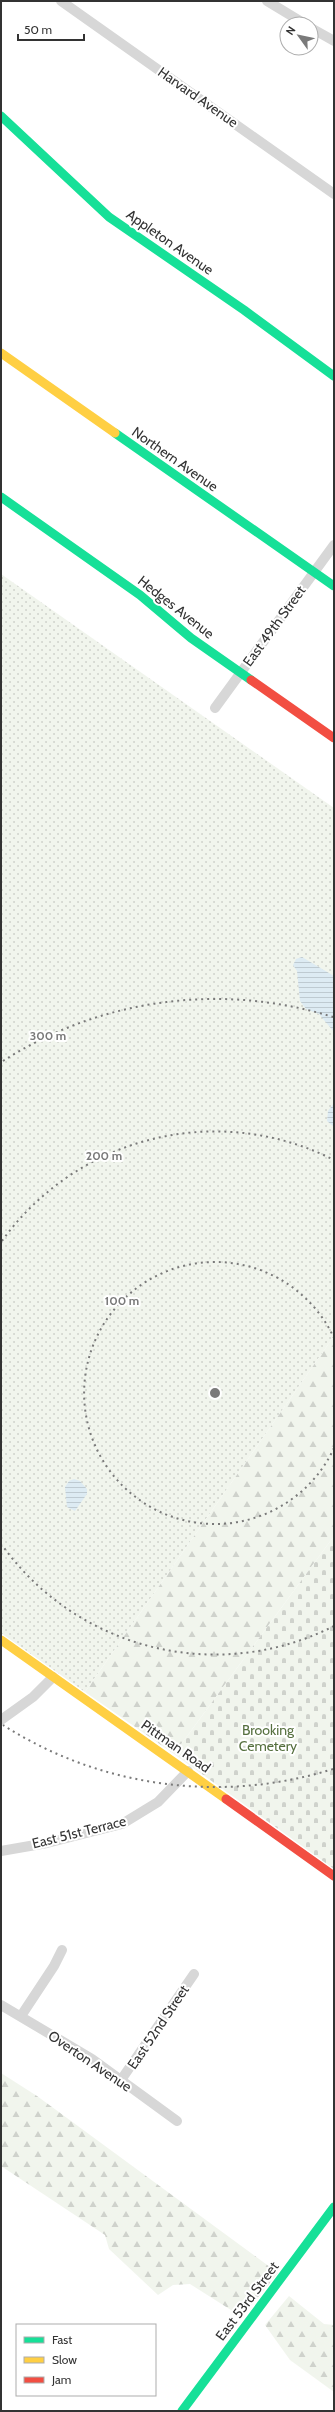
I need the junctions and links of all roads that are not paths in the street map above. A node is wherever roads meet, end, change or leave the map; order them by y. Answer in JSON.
{"nodes":[{"id":1,"x":61,"y":1,"type":"edge"},
{"id":2,"x":267,"y":1,"type":"edge"},
{"id":3,"x":292,"y":16,"type":"edge"},
{"id":4,"x":319,"y":33,"type":"edge"},
{"id":5,"x":334,"y":41,"type":"edge"},
{"id":6,"x":1,"y":116,"type":"edge"},
{"id":7,"x":334,"y":194,"type":"edge"},
{"id":8,"x":1,"y":353,"type":"edge"},
{"id":9,"x":334,"y":376,"type":"edge"},
{"id":10,"x":1,"y":497,"type":"edge"},
{"id":11,"x":334,"y":545,"type":"edge"},
{"id":12,"x":314,"y":572,"type":"junction"},
{"id":13,"x":334,"y":586,"type":"edge"},
{"id":14,"x":241,"y":672,"type":"junction"},
{"id":15,"x":215,"y":708,"type":"dead end"},
{"id":16,"x":334,"y":738,"type":"edge"},
{"id":17,"x":1,"y":1640,"type":"edge"},
{"id":18,"x":53,"y":1677,"type":"junction"},
{"id":19,"x":1,"y":1720,"type":"edge"},
{"id":20,"x":188,"y":1771,"type":"junction"},
{"id":21,"x":1,"y":1851,"type":"edge"},
{"id":22,"x":334,"y":1876,"type":"edge"},
{"id":23,"x":62,"y":1950,"type":"dead end"},
{"id":24,"x":194,"y":1974,"type":"dead end"},
{"id":25,"x":1,"y":2005,"type":"edge"},
{"id":26,"x":21,"y":2016,"type":"junction"},
{"id":27,"x":121,"y":2080,"type":"junction"},
{"id":28,"x":176,"y":2121,"type":"dead end"},
{"id":29,"x":334,"y":2207,"type":"edge"},
{"id":30,"x":182,"y":2411,"type":"edge"}],
"edges":[{"from":1,"to":7,"type":"street","name":"Harvard Avenue"},
{"from":2,"to":3,"type":"street"},
{"from":4,"to":5,"type":"street"},
{"from":6,"to":9,"type":"street","name":"Appleton Avenue"},
{"from":8,"to":12,"type":"street","name":"Northern Avenue"},
{"from":10,"to":14,"type":"street","name":"Hedges Avenue"},
{"from":11,"to":12,"type":"street","name":"East 49th Street"},
{"from":12,"to":13,"type":"street","name":"Northern Avenue"},
{"from":12,"to":14,"type":"street","name":"East 49th Street"},
{"from":14,"to":15,"type":"street","name":"East 49th Street"},
{"from":14,"to":16,"type":"street","name":"Hedges Avenue"},
{"from":17,"to":18,"type":"street","name":"Pittman Road"},
{"from":18,"to":19,"type":"street"},
{"from":18,"to":20,"type":"street","name":"Pittman Road"},
{"from":20,"to":21,"type":"street","name":"East 51st Terrace"},
{"from":20,"to":22,"type":"street","name":"Pittman Road"},
{"from":23,"to":26,"type":"street"},
{"from":24,"to":27,"type":"street","name":"East 52nd Street"},
{"from":25,"to":26,"type":"street","name":"Overton Avenue"},
{"from":26,"to":27,"type":"street","name":"Overton Avenue"},
{"from":27,"to":28,"type":"street","name":"Overton Avenue"},
{"from":29,"to":30,"type":"street","name":"East 53rd Street"}]}
